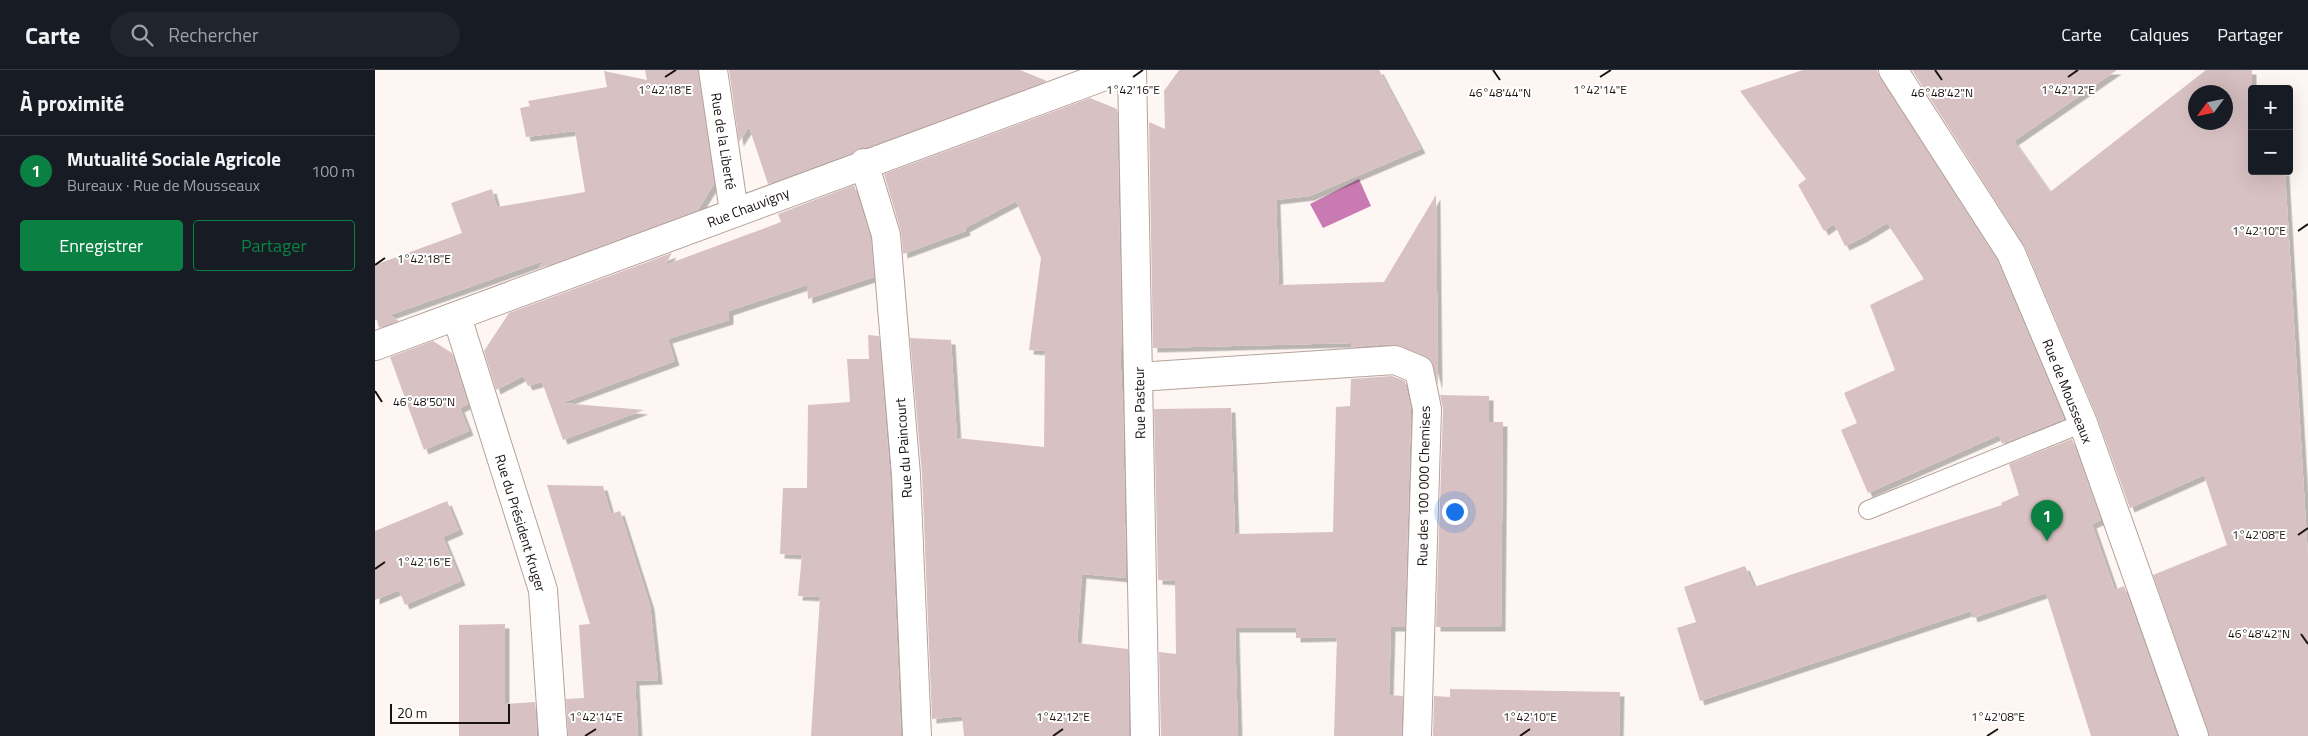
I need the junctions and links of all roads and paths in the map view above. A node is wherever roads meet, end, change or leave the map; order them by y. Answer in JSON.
{"nodes":[{"id":1,"x":713,"y":70,"type":"edge"},
{"id":2,"x":1121,"y":70,"type":"edge"},
{"id":3,"x":1132,"y":70,"type":"edge"},
{"id":4,"x":1893,"y":70,"type":"edge"},
{"id":5,"x":864,"y":163,"type":"junction"},
{"id":6,"x":735,"y":212,"type":"junction"},
{"id":7,"x":457,"y":317,"type":"junction"},
{"id":8,"x":375,"y":346,"type":"edge"},
{"id":9,"x":1139,"y":377,"type":"junction"},
{"id":10,"x":2083,"y":423,"type":"junction"},
{"id":11,"x":1867,"y":510,"type":"dead end"},
{"id":12,"x":553,"y":736,"type":"edge"},
{"id":13,"x":917,"y":736,"type":"edge"},
{"id":14,"x":1145,"y":736,"type":"edge"},
{"id":15,"x":1417,"y":736,"type":"edge"},
{"id":16,"x":2194,"y":736,"type":"edge"}],
"edges":[{"from":1,"to":6,"type":"street","name":"Rue de la Liberté"},
{"from":2,"to":5,"type":"street","name":"Rue Chauvigny"},
{"from":3,"to":9,"type":"street","name":"Rue Pasteur"},
{"from":4,"to":10,"type":"street","name":"Rue de Mousseaux"},
{"from":5,"to":6,"type":"street","name":"Rue Chauvigny"},
{"from":5,"to":13,"type":"street","name":"Rue du Paincourt"},
{"from":6,"to":7,"type":"street","name":"Rue Chauvigny"},
{"from":7,"to":8,"type":"street","name":"Rue Chauvigny"},
{"from":7,"to":12,"type":"street","name":"Rue du Président Kruger"},
{"from":9,"to":14,"type":"street","name":"Rue Pasteur"},
{"from":9,"to":15,"type":"street","name":"Rue des 100 000 Chemises"},
{"from":10,"to":11,"type":"lane"},
{"from":10,"to":16,"type":"street","name":"Rue de Mousseaux"}]}
